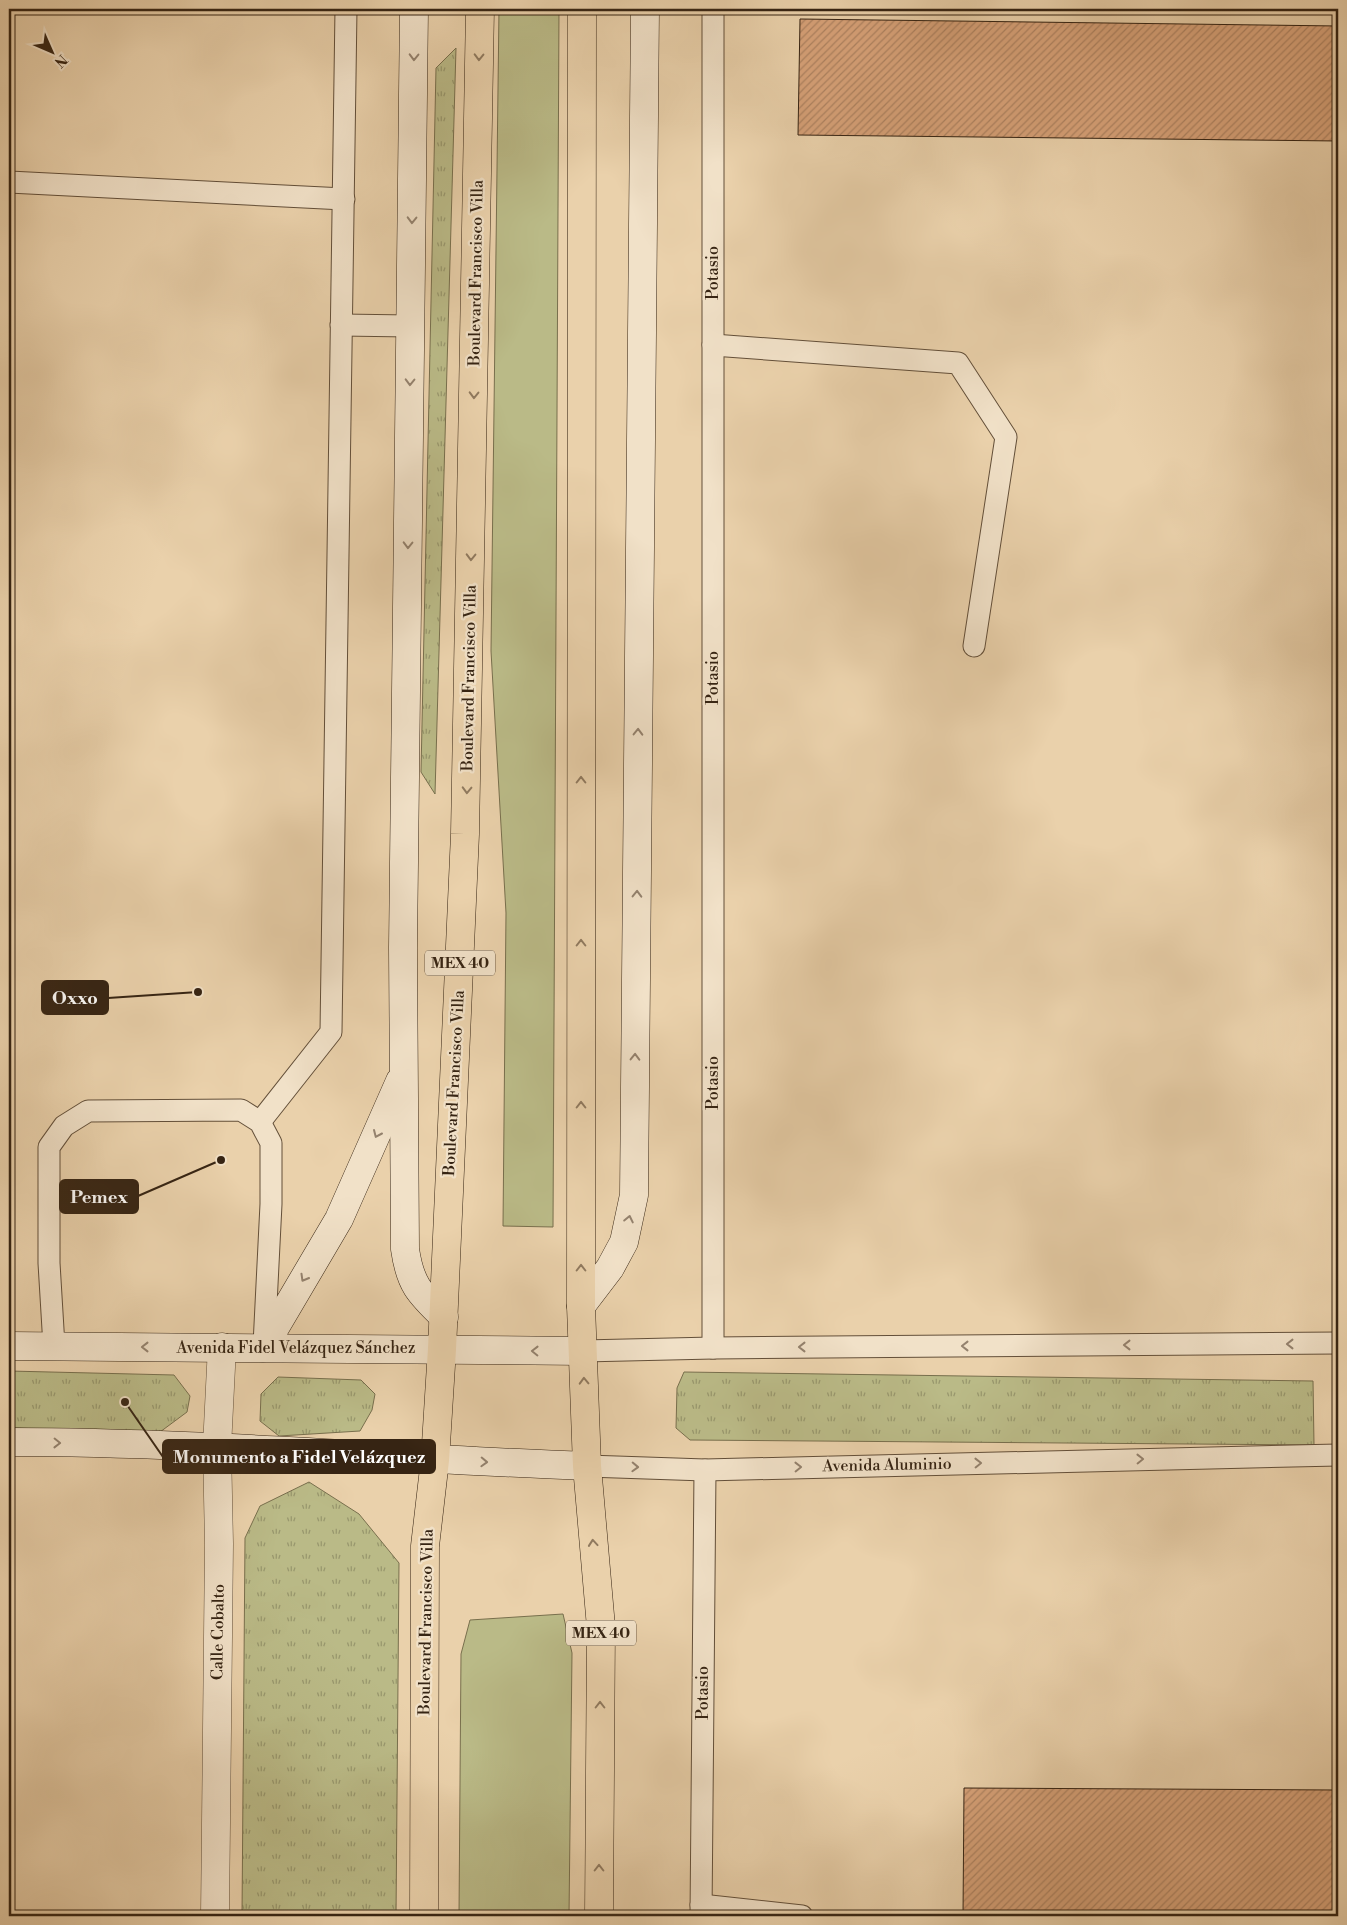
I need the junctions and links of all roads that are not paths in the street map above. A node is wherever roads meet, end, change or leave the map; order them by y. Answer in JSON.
{"nodes":[{"id":1,"x":346,"y":9,"type":"edge"},
{"id":2,"x":414,"y":9,"type":"edge"},
{"id":3,"x":480,"y":9,"type":"edge"},
{"id":4,"x":582,"y":9,"type":"edge"},
{"id":5,"x":646,"y":9,"type":"edge"},
{"id":6,"x":713,"y":9,"type":"edge"},
{"id":7,"x":9,"y":182,"type":"edge"},
{"id":8,"x":344,"y":199,"type":"junction"},
{"id":9,"x":340,"y":325,"type":"junction"},
{"id":10,"x":410,"y":326,"type":"junction"},
{"id":11,"x":713,"y":345,"type":"junction"},
{"id":12,"x":974,"y":646,"type":"dead end"},
{"id":13,"x":404,"y":1073,"type":"junction"},
{"id":14,"x":260,"y":1122,"type":"junction"},
{"id":15,"x":581,"y":1306,"type":"junction"},
{"id":16,"x":444,"y":1317,"type":"junction"},
{"id":17,"x":1338,"y":1343,"type":"edge"},
{"id":18,"x":9,"y":1346,"type":"edge"},
{"id":19,"x":54,"y":1346,"type":"junction"},
{"id":20,"x":222,"y":1348,"type":"junction"},
{"id":21,"x":264,"y":1348,"type":"junction"},
{"id":22,"x":713,"y":1348,"type":"junction"},
{"id":23,"x":442,"y":1349,"type":"junction"},
{"id":24,"x":583,"y":1351,"type":"junction"},
{"id":25,"x":9,"y":1442,"type":"edge"},
{"id":26,"x":217,"y":1447,"type":"junction"},
{"id":27,"x":1338,"y":1454,"type":"edge"},
{"id":28,"x":435,"y":1460,"type":"junction"},
{"id":29,"x":587,"y":1466,"type":"junction"},
{"id":30,"x":705,"y":1470,"type":"junction"},
{"id":31,"x":701,"y":1910,"type":"edge"},
{"id":32,"x":215,"y":1916,"type":"edge"},
{"id":33,"x":424,"y":1916,"type":"edge"},
{"id":34,"x":599,"y":1916,"type":"edge"},
{"id":35,"x":802,"y":1916,"type":"edge"}],
"edges":[{"from":1,"to":8,"type":"lane"},
{"from":2,"to":10,"type":"street","one_way":true},
{"from":3,"to":16,"type":"main road","name":"Boulevard Francisco Villa","number":"MEX 40","one_way":true},
{"from":15,"to":4,"type":"main road","number":"MEX 40","one_way":true},
{"from":15,"to":5,"type":"street","one_way":true},
{"from":6,"to":11,"type":"lane","name":"Potasio"},
{"from":7,"to":8,"type":"lane"},
{"from":8,"to":9,"type":"lane"},
{"from":9,"to":10,"type":"lane"},
{"from":9,"to":14,"type":"lane"},
{"from":10,"to":13,"type":"street","one_way":true},
{"from":11,"to":12,"type":"lane"},
{"from":11,"to":22,"type":"lane","name":"Potasio"},
{"from":13,"to":16,"type":"street"},
{"from":13,"to":21,"type":"street","one_way":true},
{"from":14,"to":19,"type":"lane"},
{"from":14,"to":21,"type":"lane"},
{"from":15,"to":24,"type":"main road","number":"MEX 40"},
{"from":16,"to":23,"type":"main road","name":"Boulevard Francisco Villa","number":"MEX 40"},
{"from":17,"to":22,"type":"lane","one_way":true},
{"from":18,"to":19,"type":"street","name":"Avenida Fidel Velázquez Sánchez"},
{"from":20,"to":19,"type":"street","name":"Avenida Fidel Velázquez Sánchez","one_way":true},
{"from":20,"to":21,"type":"street","name":"Avenida Fidel Velázquez Sánchez"},
{"from":20,"to":26,"type":"street","name":"Calle Cobalto"},
{"from":21,"to":23,"type":"street","name":"Avenida Fidel Velázquez Sánchez"},
{"from":22,"to":24,"type":"lane"},
{"from":24,"to":23,"type":"street","name":"Avenida Fidel Velázquez Sánchez","one_way":true},
{"from":23,"to":28,"type":"main road","name":"Boulevard Francisco Villa","number":"MEX 40"},
{"from":29,"to":24,"type":"main road","number":"MEX 40","one_way":true},
{"from":25,"to":26,"type":"street","one_way":true},
{"from":26,"to":28,"type":"street"},
{"from":26,"to":32,"type":"street","name":"Calle Cobalto"},
{"from":30,"to":27,"type":"lane","name":"Avenida Aluminio","one_way":true},
{"from":28,"to":29,"type":"street","name":"Avenida Aluminio","one_way":true},
{"from":28,"to":33,"type":"main road","name":"Boulevard Francisco Villa","number":"MEX 40"},
{"from":29,"to":30,"type":"lane","name":"Avenida Aluminio","one_way":true},
{"from":34,"to":29,"type":"main road","number":"MEX 40","one_way":true},
{"from":30,"to":31,"type":"lane","name":"Potasio"},
{"from":31,"to":35,"type":"lane"}]}
